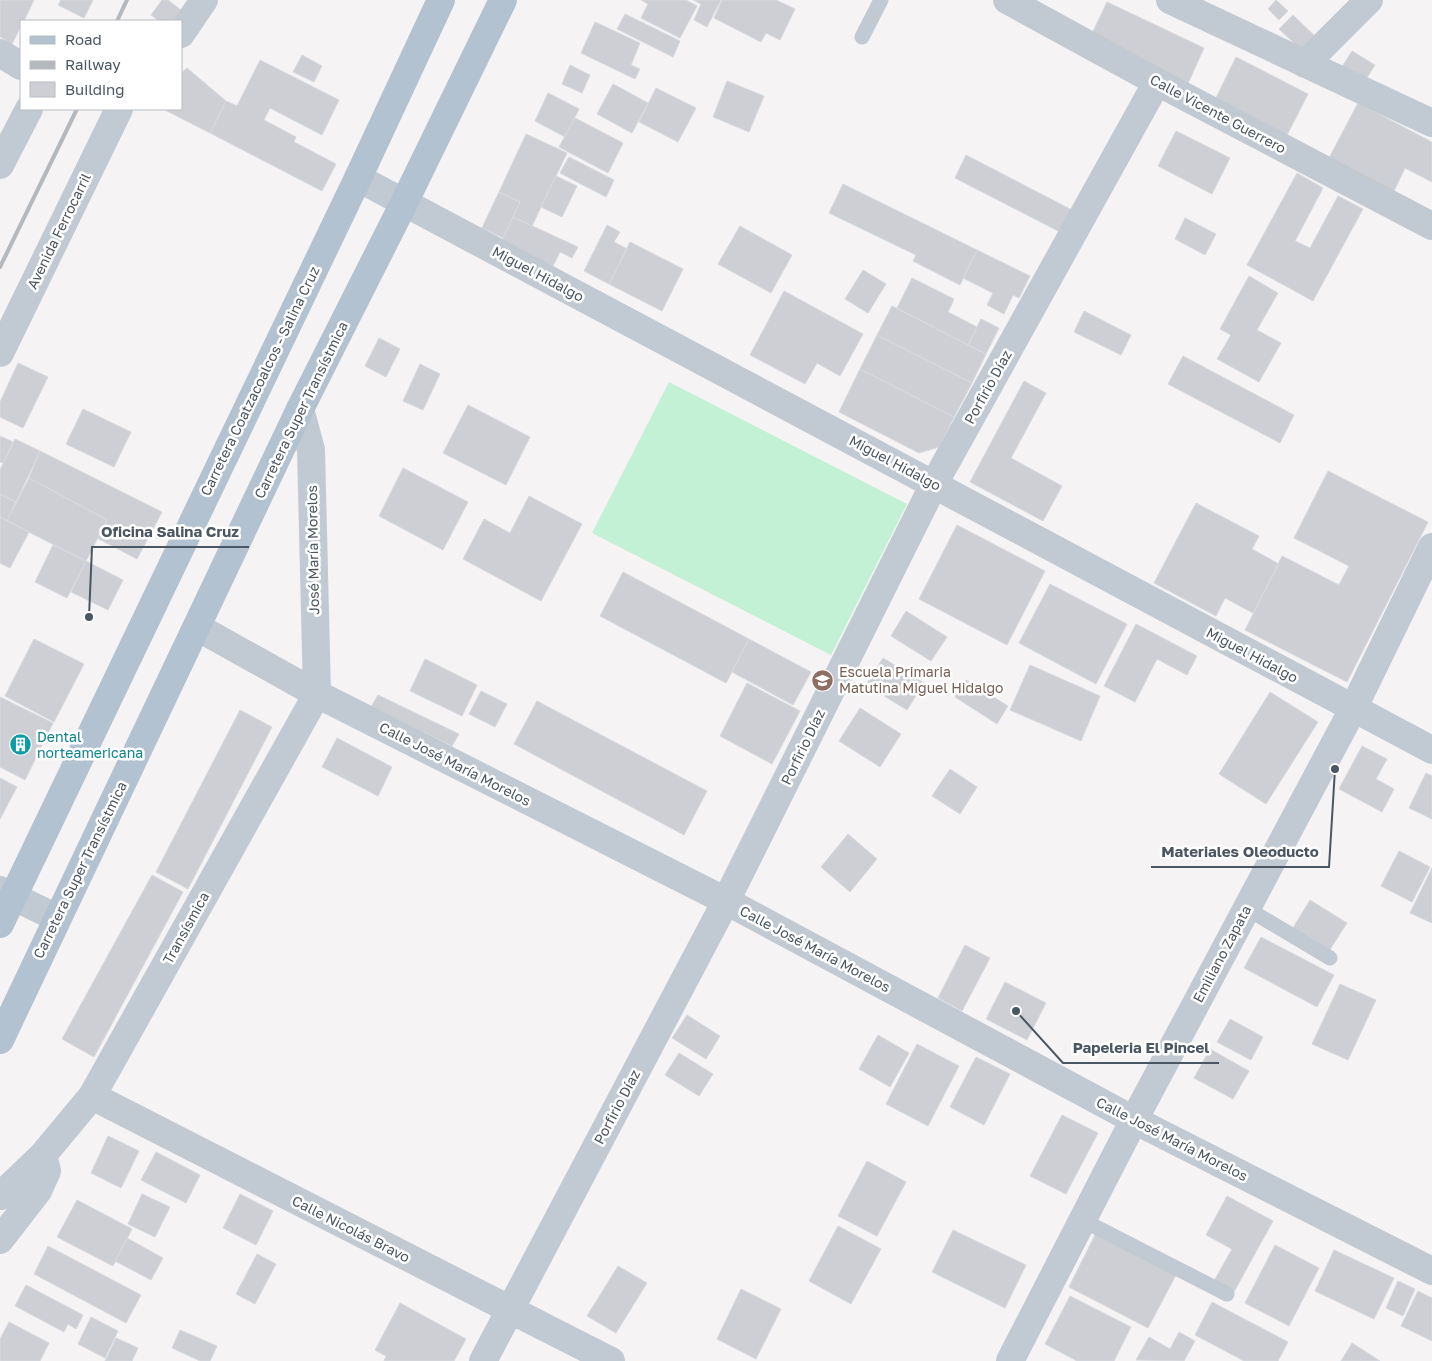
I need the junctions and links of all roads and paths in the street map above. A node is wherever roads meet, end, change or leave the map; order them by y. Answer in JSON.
{"nodes":[{"id":1,"x":204,"y":0,"type":"edge"},
{"id":2,"x":440,"y":0,"type":"edge"},
{"id":3,"x":503,"y":0,"type":"edge"},
{"id":4,"x":881,"y":0,"type":"edge"},
{"id":5,"x":1006,"y":0,"type":"edge"},
{"id":6,"x":1170,"y":0,"type":"edge"},
{"id":7,"x":1369,"y":0,"type":"edge"},
{"id":8,"x":182,"y":33,"type":"edge"},
{"id":9,"x":862,"y":37,"type":"dead end"},
{"id":10,"x":0,"y":53,"type":"edge"},
{"id":11,"x":1305,"y":64,"type":"junction"},
{"id":12,"x":20,"y":65,"type":"edge"},
{"id":13,"x":1157,"y":82,"type":"junction"},
{"id":14,"x":29,"y":110,"type":"edge"},
{"id":15,"x":119,"y":110,"type":"edge"},
{"id":16,"x":1432,"y":123,"type":"edge"},
{"id":17,"x":0,"y":165,"type":"edge"},
{"id":18,"x":358,"y":178,"type":"junction"},
{"id":19,"x":404,"y":203,"type":"junction"},
{"id":20,"x":1432,"y":226,"type":"edge"},
{"id":21,"x":0,"y":351,"type":"edge"},
{"id":22,"x":300,"y":409,"type":"junction"},
{"id":23,"x":934,"y":484,"type":"junction"},
{"id":24,"x":1432,"y":547,"type":"edge"},
{"id":25,"x":197,"y":627,"type":"junction"},
{"id":26,"x":316,"y":694,"type":"junction"},
{"id":27,"x":1353,"y":709,"type":"junction"},
{"id":28,"x":1432,"y":750,"type":"edge"},
{"id":29,"x":6,"y":893,"type":"edge"},
{"id":30,"x":726,"y":901,"type":"junction"},
{"id":31,"x":1246,"y":908,"type":"junction"},
{"id":32,"x":57,"y":918,"type":"junction"},
{"id":33,"x":0,"y":924,"type":"edge"},
{"id":34,"x":1330,"y":958,"type":"dead end"},
{"id":35,"x":0,"y":1040,"type":"edge"},
{"id":36,"x":92,"y":1096,"type":"junction"},
{"id":37,"x":1134,"y":1120,"type":"junction"},
{"id":38,"x":43,"y":1154,"type":"junction"},
{"id":39,"x":0,"y":1196,"type":"edge"},
{"id":40,"x":1082,"y":1220,"type":"junction"},
{"id":41,"x":0,"y":1240,"type":"edge"},
{"id":42,"x":1432,"y":1271,"type":"edge"},
{"id":43,"x":1227,"y":1294,"type":"dead end"},
{"id":44,"x":510,"y":1310,"type":"junction"},
{"id":45,"x":483,"y":1361,"type":"edge"},
{"id":46,"x":611,"y":1361,"type":"edge"},
{"id":47,"x":1010,"y":1361,"type":"edge"}],
"edges":[{"from":1,"to":8,"type":"street"},
{"from":2,"to":18,"type":"main road","name":"Carretera Coatzacoalcos - Salina Cruz"},
{"from":3,"to":19,"type":"main road","name":"Carretera Super Transístmica"},
{"from":4,"to":9,"type":"lane"},
{"from":5,"to":13,"type":"street","name":"Calle Vicente Guerrero"},
{"from":6,"to":11,"type":"street"},
{"from":7,"to":11,"type":"street"},
{"from":10,"to":12,"type":"street"},
{"from":11,"to":16,"type":"street"},
{"from":13,"to":20,"type":"street","name":"Calle Vicente Guerrero"},
{"from":13,"to":23,"type":"street","name":"Porfirio Díaz"},
{"from":14,"to":17,"type":"street"},
{"from":15,"to":21,"type":"street","name":"Avenida Ferrocarril"},
{"from":18,"to":19,"type":"street","name":"Miguel Hidalgo"},
{"from":18,"to":29,"type":"main road","name":"Carretera Coatzacoalcos - Salina Cruz"},
{"from":19,"to":22,"type":"main road","name":"Carretera Super Transístmica"},
{"from":19,"to":23,"type":"street","name":"Miguel Hidalgo"},
{"from":22,"to":25,"type":"main road","name":"Carretera Super Transístmica"},
{"from":22,"to":26,"type":"street","name":"José María Morelos"},
{"from":23,"to":27,"type":"street","name":"Miguel Hidalgo"},
{"from":23,"to":30,"type":"street","name":"Porfirio Díaz"},
{"from":24,"to":27,"type":"street","name":"Emiliano Zapata"},
{"from":25,"to":26,"type":"street","name":"Calle José María Morelos"},
{"from":25,"to":32,"type":"main road","name":"Carretera Super Transístmica"},
{"from":26,"to":30,"type":"street","name":"Calle José María Morelos"},
{"from":26,"to":36,"type":"street","name":"Transísmica"},
{"from":27,"to":28,"type":"street","name":"Miguel Hidalgo"},
{"from":27,"to":31,"type":"street","name":"Emiliano Zapata"},
{"from":29,"to":32,"type":"street"},
{"from":29,"to":33,"type":"main road"},
{"from":30,"to":37,"type":"street","name":"Calle José María Morelos"},
{"from":30,"to":44,"type":"street","name":"Porfirio Díaz"},
{"from":31,"to":34,"type":"lane"},
{"from":31,"to":37,"type":"street","name":"Emiliano Zapata"},
{"from":32,"to":35,"type":"main road","name":"Carretera Super Transístmica"},
{"from":36,"to":38,"type":"street","name":"Transísmica"},
{"from":36,"to":44,"type":"street","name":"Calle Nicolás Bravo"},
{"from":37,"to":40,"type":"street","name":"Emiliano Zapata"},
{"from":37,"to":42,"type":"street","name":"Calle José María Morelos"},
{"from":38,"to":39,"type":"street","name":"Transísmica"},
{"from":38,"to":41,"type":"street"},
{"from":40,"to":43,"type":"lane"},
{"from":40,"to":47,"type":"street","name":"Emiliano Zapata"},
{"from":44,"to":45,"type":"street","name":"Porfirio Díaz"},
{"from":44,"to":46,"type":"street","name":"Calle Nicolás Bravo"}]}
